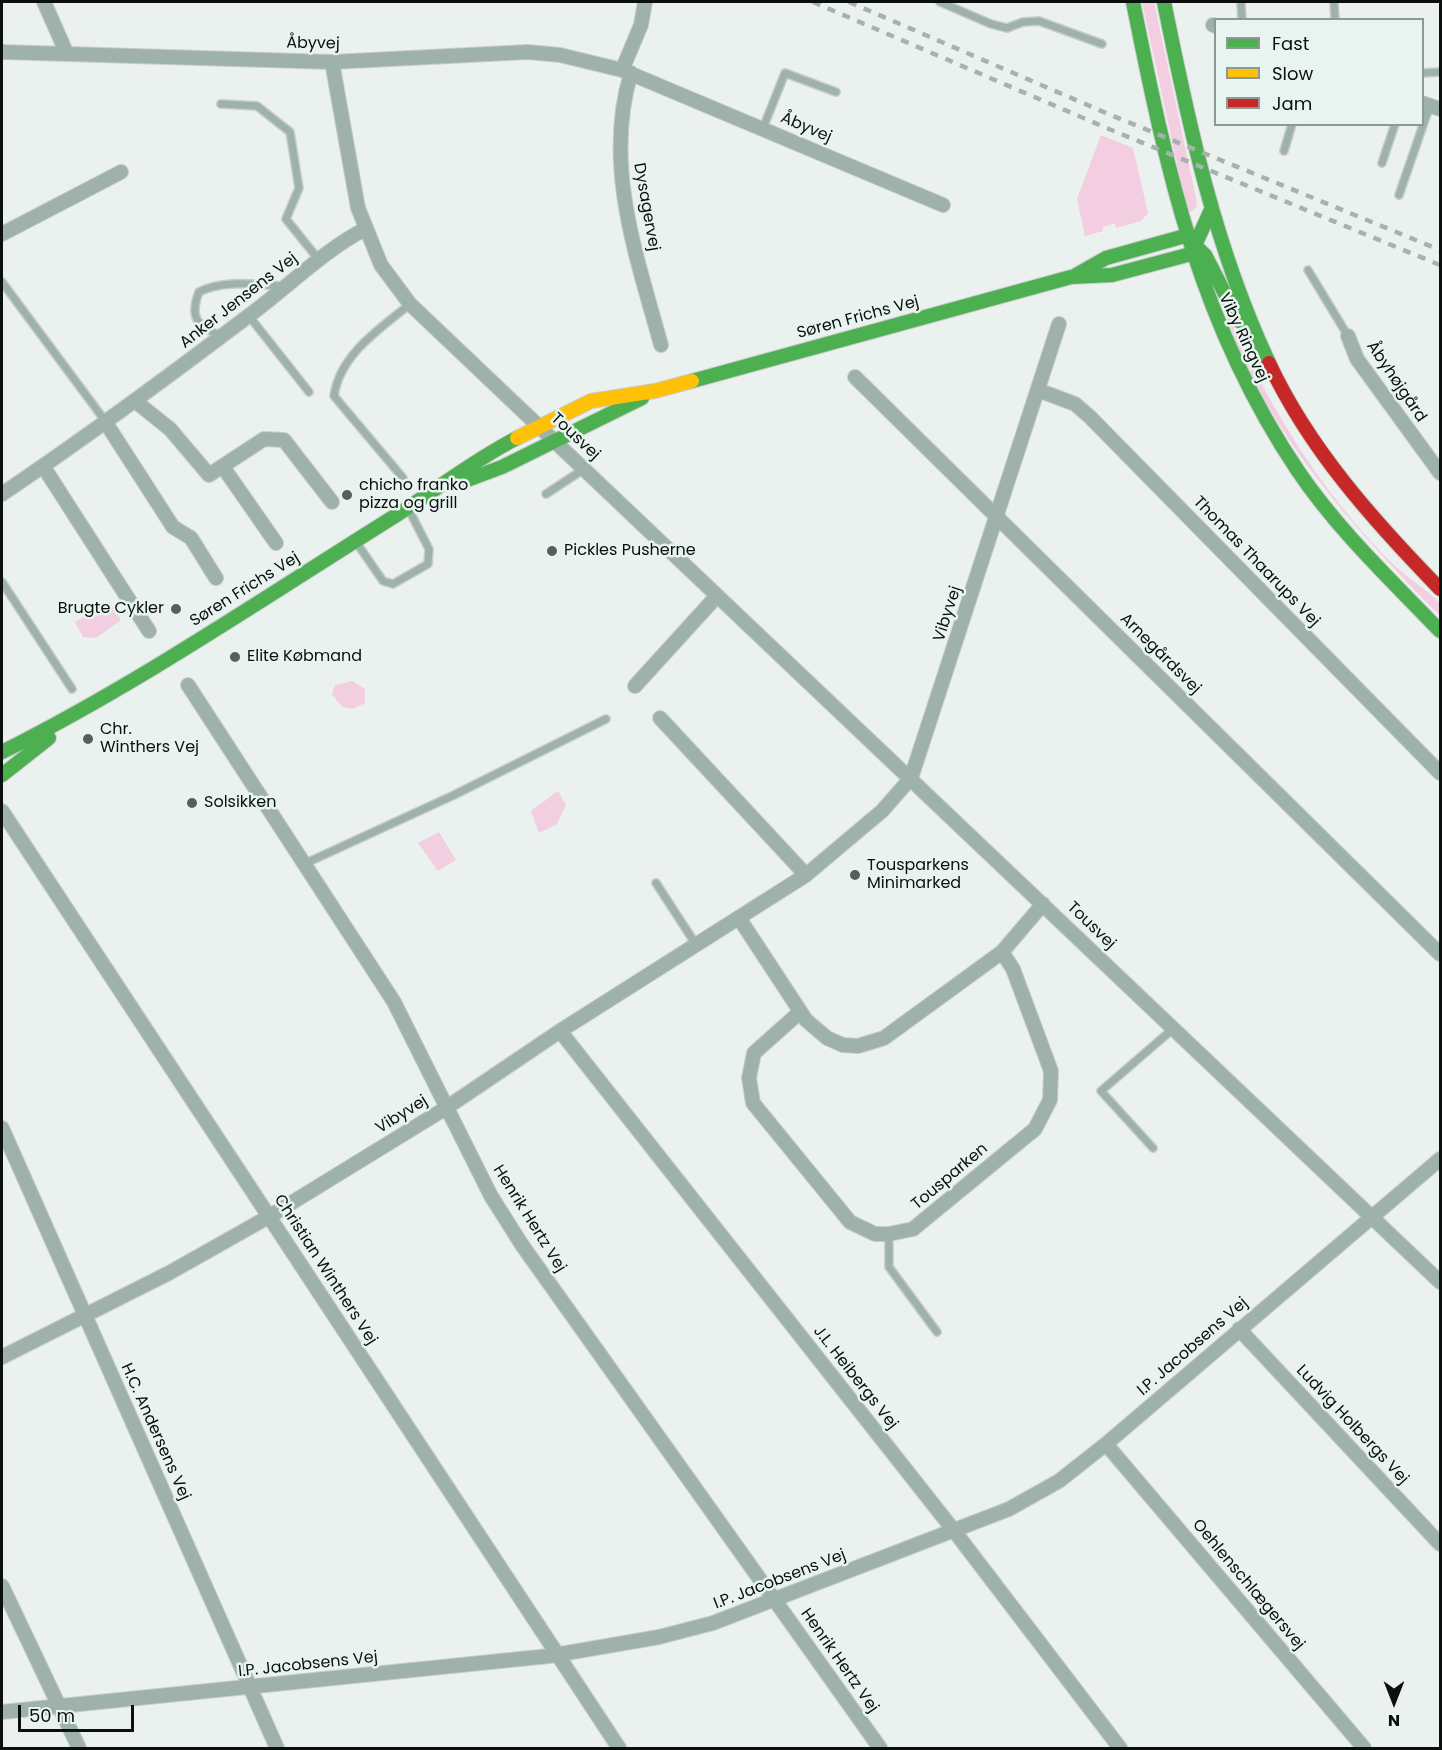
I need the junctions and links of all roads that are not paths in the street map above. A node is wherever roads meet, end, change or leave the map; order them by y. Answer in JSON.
{"nodes":[{"id":1,"x":44,"y":2,"type":"edge"},
{"id":2,"x":645,"y":2,"type":"edge"},
{"id":3,"x":940,"y":2,"type":"edge"},
{"id":4,"x":1133,"y":2,"type":"edge"},
{"id":5,"x":1164,"y":2,"type":"edge"},
{"id":6,"x":1241,"y":2,"type":"edge"},
{"id":7,"x":1334,"y":2,"type":"edge"},
{"id":8,"x":1242,"y":18,"type":"edge"},
{"id":9,"x":1335,"y":18,"type":"edge"},
{"id":10,"x":1102,"y":44,"type":"dead end"},
{"id":11,"x":2,"y":52,"type":"edge"},
{"id":12,"x":67,"y":54,"type":"junction"},
{"id":13,"x":332,"y":62,"type":"junction"},
{"id":14,"x":626,"y":72,"type":"junction"},
{"id":15,"x":1440,"y":72,"type":"edge"},
{"id":16,"x":1424,"y":73,"type":"edge"},
{"id":17,"x":836,"y":92,"type":"dead end"},
{"id":18,"x":221,"y":104,"type":"dead end"},
{"id":19,"x":1431,"y":106,"type":"edge"},
{"id":20,"x":1424,"y":125,"type":"edge"},
{"id":21,"x":1291,"y":126,"type":"edge"},
{"id":22,"x":1394,"y":126,"type":"edge"},
{"id":23,"x":1424,"y":126,"type":"edge"},
{"id":24,"x":763,"y":128,"type":"junction"},
{"id":25,"x":1284,"y":151,"type":"dead end"},
{"id":26,"x":1382,"y":164,"type":"dead end"},
{"id":27,"x":121,"y":172,"type":"dead end"},
{"id":28,"x":1399,"y":195,"type":"dead end"},
{"id":29,"x":943,"y":205,"type":"dead end"},
{"id":30,"x":1210,"y":212,"type":"junction"},
{"id":31,"x":365,"y":229,"type":"junction"},
{"id":32,"x":2,"y":234,"type":"edge"},
{"id":33,"x":1185,"y":236,"type":"junction"},
{"id":34,"x":1194,"y":249,"type":"junction"},
{"id":35,"x":319,"y":260,"type":"junction"},
{"id":36,"x":1308,"y":270,"type":"dead end"},
{"id":37,"x":1071,"y":278,"type":"junction"},
{"id":38,"x":2,"y":282,"type":"edge"},
{"id":39,"x":289,"y":286,"type":"junction"},
{"id":40,"x":410,"y":304,"type":"junction"},
{"id":41,"x":249,"y":316,"type":"junction"},
{"id":42,"x":1059,"y":324,"type":"dead end"},
{"id":43,"x":222,"y":336,"type":"junction"},
{"id":44,"x":1348,"y":336,"type":"joint"},
{"id":45,"x":661,"y":345,"type":"dead end"},
{"id":46,"x":855,"y":377,"type":"dead end"},
{"id":47,"x":1277,"y":379,"type":"junction"},
{"id":48,"x":1038,"y":390,"type":"junction"},
{"id":49,"x":655,"y":391,"type":"junction"},
{"id":50,"x":309,"y":392,"type":"dead end"},
{"id":51,"x":135,"y":401,"type":"junction"},
{"id":52,"x":106,"y":423,"type":"junction"},
{"id":53,"x":538,"y":425,"type":"junction"},
{"id":54,"x":555,"y":441,"type":"junction"},
{"id":55,"x":43,"y":466,"type":"junction"},
{"id":56,"x":223,"y":467,"type":"junction"},
{"id":57,"x":585,"y":469,"type":"junction"},
{"id":58,"x":1440,"y":473,"type":"edge"},
{"id":59,"x":403,"y":478,"type":"dead end"},
{"id":60,"x":431,"y":493,"type":"junction"},
{"id":61,"x":2,"y":494,"type":"edge"},
{"id":62,"x":546,"y":494,"type":"dead end"},
{"id":63,"x":332,"y":502,"type":"dead end"},
{"id":64,"x":408,"y":508,"type":"junction"},
{"id":65,"x":998,"y":516,"type":"junction"},
{"id":66,"x":355,"y":541,"type":"junction"},
{"id":67,"x":276,"y":543,"type":"dead end"},
{"id":68,"x":216,"y":578,"type":"dead end"},
{"id":69,"x":2,"y":582,"type":"edge"},
{"id":70,"x":1440,"y":589,"type":"edge"},
{"id":71,"x":716,"y":597,"type":"junction"},
{"id":72,"x":148,"y":631,"type":"dead end"},
{"id":73,"x":1440,"y":631,"type":"edge"},
{"id":74,"x":188,"y":684,"type":"dead end"},
{"id":75,"x":635,"y":686,"type":"dead end"},
{"id":76,"x":72,"y":689,"type":"dead end"},
{"id":77,"x":76,"y":716,"type":"junction"},
{"id":78,"x":606,"y":718,"type":"dead end"},
{"id":79,"x":660,"y":718,"type":"dead end"},
{"id":80,"x":2,"y":752,"type":"edge"},
{"id":81,"x":1440,"y":773,"type":"edge"},
{"id":82,"x":2,"y":775,"type":"edge"},
{"id":83,"x":911,"y":778,"type":"junction"},
{"id":84,"x":2,"y":811,"type":"edge"},
{"id":85,"x":304,"y":864,"type":"junction"},
{"id":86,"x":806,"y":875,"type":"junction"},
{"id":87,"x":656,"y":883,"type":"dead end"},
{"id":88,"x":1043,"y":903,"type":"junction"},
{"id":89,"x":739,"y":918,"type":"junction"},
{"id":90,"x":697,"y":946,"type":"junction"},
{"id":91,"x":1002,"y":952,"type":"junction"},
{"id":92,"x":1440,"y":954,"type":"edge"},
{"id":93,"x":800,"y":1012,"type":"junction"},
{"id":94,"x":1174,"y":1028,"type":"junction"},
{"id":95,"x":560,"y":1031,"type":"junction"},
{"id":96,"x":446,"y":1108,"type":"junction"},
{"id":97,"x":2,"y":1128,"type":"edge"},
{"id":98,"x":1153,"y":1148,"type":"dead end"},
{"id":99,"x":1440,"y":1159,"type":"edge"},
{"id":100,"x":270,"y":1216,"type":"junction"},
{"id":101,"x":1372,"y":1217,"type":"junction"},
{"id":102,"x":889,"y":1234,"type":"junction"},
{"id":103,"x":1440,"y":1282,"type":"edge"},
{"id":104,"x":85,"y":1317,"type":"junction"},
{"id":105,"x":1239,"y":1329,"type":"junction"},
{"id":106,"x":936,"y":1332,"type":"dead end"},
{"id":107,"x":2,"y":1357,"type":"edge"},
{"id":108,"x":1106,"y":1444,"type":"junction"},
{"id":109,"x":954,"y":1532,"type":"junction"},
{"id":110,"x":1440,"y":1544,"type":"edge"},
{"id":111,"x":2,"y":1586,"type":"edge"},
{"id":112,"x":776,"y":1599,"type":"junction"},
{"id":113,"x":557,"y":1655,"type":"junction"},
{"id":114,"x":250,"y":1688,"type":"junction"},
{"id":115,"x":59,"y":1708,"type":"junction"},
{"id":116,"x":2,"y":1712,"type":"edge"},
{"id":117,"x":79,"y":1749,"type":"edge"},
{"id":118,"x":277,"y":1749,"type":"edge"},
{"id":119,"x":619,"y":1749,"type":"edge"},
{"id":120,"x":880,"y":1749,"type":"edge"},
{"id":121,"x":1120,"y":1749,"type":"edge"},
{"id":122,"x":1364,"y":1749,"type":"edge"}],
"edges":[{"from":1,"to":12,"type":"street"},
{"from":2,"to":14,"type":"street"},
{"from":3,"to":10,"type":"lane"},
{"from":4,"to":33,"type":"street","name":"Viby Ringvej"},
{"from":5,"to":30,"type":"street","name":"Viby Ringvej"},
{"from":6,"to":8,"type":"lane"},
{"from":7,"to":9,"type":"lane"},
{"from":11,"to":12,"type":"street","name":"Åbyvej"},
{"from":12,"to":13,"type":"street","name":"Åbyvej"},
{"from":13,"to":14,"type":"street","name":"Åbyvej"},
{"from":13,"to":31,"type":"street","name":"Tousvej"},
{"from":14,"to":24,"type":"street","name":"Åbyvej"},
{"from":14,"to":45,"type":"street","name":"Dysagervej"},
{"from":15,"to":16,"type":"lane"},
{"from":17,"to":24,"type":"lane"},
{"from":18,"to":35,"type":"lane"},
{"from":19,"to":20,"type":"lane"},
{"from":21,"to":25,"type":"lane"},
{"from":22,"to":26,"type":"lane"},
{"from":23,"to":28,"type":"lane"},
{"from":24,"to":29,"type":"street","name":"Åbyvej"},
{"from":27,"to":32,"type":"street"},
{"from":30,"to":34,"type":"street"},
{"from":30,"to":47,"type":"street","name":"Viby Ringvej"},
{"from":31,"to":35,"type":"street","name":"Anker Jensens Vej"},
{"from":31,"to":40,"type":"street","name":"Tousvej"},
{"from":33,"to":34,"type":"street","name":"Viby Ringvej"},
{"from":33,"to":37,"type":"street","name":"Søren Frichs Vej"},
{"from":34,"to":37,"type":"street","name":"Søren Frichs Vej"},
{"from":34,"to":47,"type":"street"},
{"from":34,"to":73,"type":"street","name":"Viby Ringvej"},
{"from":35,"to":39,"type":"street","name":"Anker Jensens Vej"},
{"from":36,"to":44,"type":"lane"},
{"from":37,"to":49,"type":"street","name":"Søren Frichs Vej"},
{"from":38,"to":52,"type":"lane"},
{"from":39,"to":41,"type":"street","name":"Anker Jensens Vej"},
{"from":39,"to":43,"type":"lane"},
{"from":40,"to":53,"type":"street","name":"Tousvej"},
{"from":40,"to":59,"type":"lane"},
{"from":41,"to":43,"type":"street","name":"Anker Jensens Vej"},
{"from":41,"to":50,"type":"lane"},
{"from":42,"to":48,"type":"street","name":"Vibyvej"},
{"from":43,"to":51,"type":"street","name":"Anker Jensens Vej"},
{"from":44,"to":58,"type":"street","name":"Åbyhøjgård"},
{"from":46,"to":65,"type":"street","name":"Arnegårdsvej"},
{"from":47,"to":70,"type":"street","name":"Viby Ringvej"},
{"from":48,"to":65,"type":"street","name":"Vibyvej"},
{"from":48,"to":81,"type":"street","name":"Thomas Thaarups Vej"},
{"from":49,"to":53,"type":"street","name":"Søren Frichs Vej"},
{"from":49,"to":54,"type":"street","name":"Søren Frichs Vej"},
{"from":51,"to":52,"type":"street","name":"Anker Jensens Vej"},
{"from":51,"to":56,"type":"street"},
{"from":52,"to":55,"type":"street","name":"Anker Jensens Vej"},
{"from":52,"to":68,"type":"street"},
{"from":53,"to":54,"type":"street","name":"Tousvej"},
{"from":53,"to":60,"type":"street","name":"Søren Frichs Vej"},
{"from":54,"to":57,"type":"street","name":"Tousvej"},
{"from":54,"to":60,"type":"street","name":"Søren Frichs Vej"},
{"from":55,"to":61,"type":"street","name":"Anker Jensens Vej"},
{"from":55,"to":72,"type":"street"},
{"from":56,"to":63,"type":"street"},
{"from":56,"to":67,"type":"street"},
{"from":57,"to":62,"type":"lane"},
{"from":57,"to":71,"type":"street","name":"Tousvej"},
{"from":60,"to":64,"type":"street","name":"Søren Frichs Vej"},
{"from":64,"to":66,"type":"street","name":"Søren Frichs Vej"},
{"from":64,"to":66,"type":"lane"},
{"from":65,"to":83,"type":"street","name":"Vibyvej"},
{"from":65,"to":92,"type":"street","name":"Arnegårdsvej"},
{"from":66,"to":77,"type":"street","name":"Søren Frichs Vej"},
{"from":69,"to":76,"type":"lane"},
{"from":71,"to":75,"type":"street"},
{"from":71,"to":83,"type":"street","name":"Tousvej"},
{"from":74,"to":85,"type":"street","name":"Henrik Hertz Vej"},
{"from":77,"to":80,"type":"street","name":"Søren Frichs Vej"},
{"from":77,"to":82,"type":"street","name":"Søren Frichs Vej"},
{"from":78,"to":85,"type":"lane"},
{"from":79,"to":86,"type":"street"},
{"from":83,"to":86,"type":"street","name":"Vibyvej"},
{"from":83,"to":88,"type":"street","name":"Tousvej"},
{"from":84,"to":100,"type":"street","name":"Christian Winthers Vej"},
{"from":85,"to":96,"type":"street","name":"Henrik Hertz Vej"},
{"from":86,"to":89,"type":"street","name":"Vibyvej"},
{"from":87,"to":90,"type":"lane"},
{"from":88,"to":91,"type":"street"},
{"from":88,"to":94,"type":"street","name":"Tousvej"},
{"from":89,"to":90,"type":"street","name":"Vibyvej"},
{"from":89,"to":93,"type":"street"},
{"from":90,"to":95,"type":"street","name":"Vibyvej"},
{"from":91,"to":93,"type":"street"},
{"from":91,"to":102,"type":"street","name":"Tousparken"},
{"from":93,"to":102,"type":"street"},
{"from":94,"to":98,"type":"lane"},
{"from":94,"to":101,"type":"street","name":"Tousvej"},
{"from":95,"to":96,"type":"street","name":"Vibyvej"},
{"from":95,"to":109,"type":"street","name":"J.L. Heibergs Vej"},
{"from":96,"to":100,"type":"street","name":"Vibyvej"},
{"from":96,"to":112,"type":"street","name":"Henrik Hertz Vej"},
{"from":97,"to":104,"type":"street","name":"H.C. Andersens Vej"},
{"from":99,"to":101,"type":"street","name":"I.P. Jacobsens Vej"},
{"from":100,"to":104,"type":"street","name":"Vibyvej"},
{"from":100,"to":113,"type":"street","name":"Christian Winthers Vej"},
{"from":101,"to":103,"type":"street","name":"Tousvej"},
{"from":101,"to":105,"type":"street","name":"I.P. Jacobsens Vej"},
{"from":102,"to":106,"type":"lane"},
{"from":104,"to":107,"type":"street","name":"Vibyvej"},
{"from":104,"to":114,"type":"street","name":"H.C. Andersens Vej"},
{"from":105,"to":108,"type":"street","name":"I.P. Jacobsens Vej"},
{"from":105,"to":110,"type":"street","name":"Ludvig Holbergs Vej"},
{"from":108,"to":109,"type":"street","name":"I.P. Jacobsens Vej"},
{"from":108,"to":122,"type":"street","name":"Oehlenschlægersvej"},
{"from":109,"to":112,"type":"street","name":"I.P. Jacobsens Vej"},
{"from":109,"to":121,"type":"street","name":"J.L. Heibergs Vej"},
{"from":111,"to":115,"type":"street"},
{"from":112,"to":113,"type":"street","name":"I.P. Jacobsens Vej"},
{"from":112,"to":120,"type":"street","name":"Henrik Hertz Vej"},
{"from":113,"to":114,"type":"street","name":"I.P. Jacobsens Vej"},
{"from":113,"to":119,"type":"street","name":"Christian Winthers Vej"},
{"from":114,"to":115,"type":"street","name":"I.P. Jacobsens Vej"},
{"from":114,"to":118,"type":"street","name":"H.C. Andersens Vej"},
{"from":115,"to":116,"type":"street","name":"I.P. Jacobsens Vej"},
{"from":115,"to":117,"type":"street"}]}
